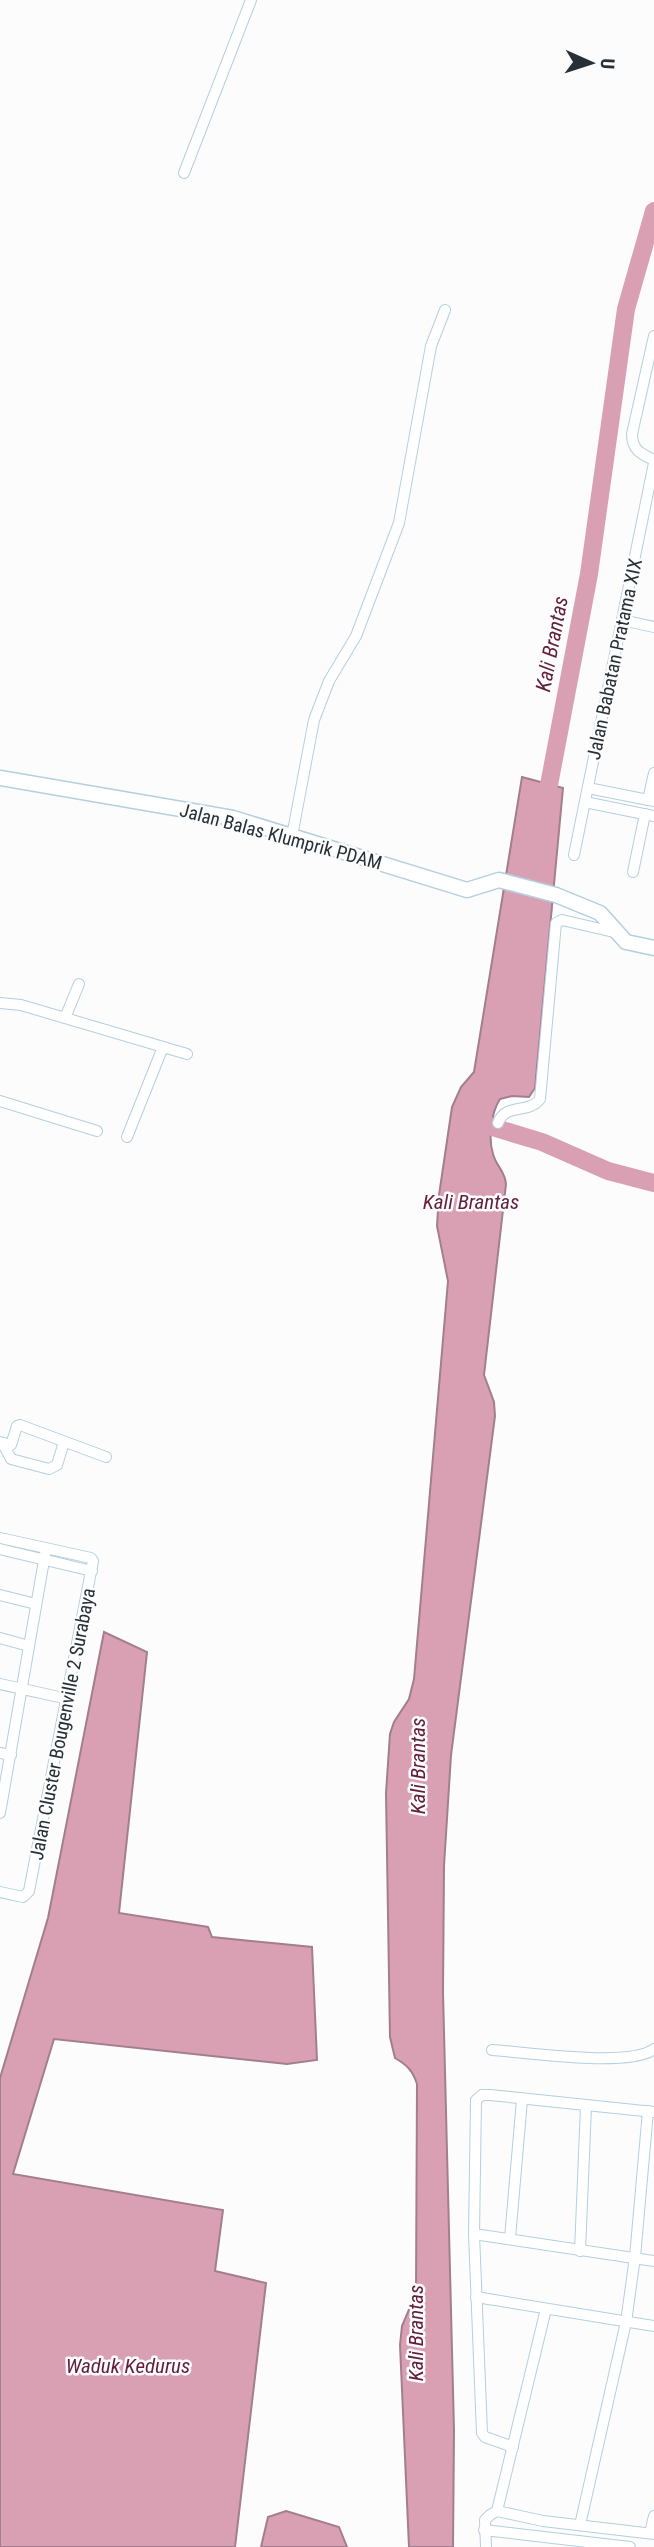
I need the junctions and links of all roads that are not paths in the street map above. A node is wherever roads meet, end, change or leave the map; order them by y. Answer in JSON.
{"nodes":[{"id":1,"x":251,"y":0,"type":"edge"},
{"id":2,"x":184,"y":173,"type":"dead end"},
{"id":3,"x":445,"y":310,"type":"dead end"},
{"id":4,"x":654,"y":336,"type":"edge"},
{"id":5,"x":654,"y":466,"type":"edge"},
{"id":6,"x":622,"y":620,"type":"junction"},
{"id":7,"x":654,"y":627,"type":"edge"},
{"id":8,"x":654,"y":773,"type":"edge"},
{"id":9,"x":0,"y":778,"type":"edge"},
{"id":10,"x":587,"y":788,"type":"junction"},
{"id":11,"x":651,"y":800,"type":"edge"},
{"id":12,"x":585,"y":802,"type":"junction"},
{"id":13,"x":650,"y":815,"type":"edge"},
{"id":14,"x":292,"y":836,"type":"junction"},
{"id":15,"x":574,"y":855,"type":"dead end"},
{"id":16,"x":633,"y":872,"type":"dead end"},
{"id":17,"x":618,"y":933,"type":"junction"},
{"id":18,"x":654,"y":948,"type":"edge"},
{"id":19,"x":79,"y":984,"type":"dead end"},
{"id":20,"x":5,"y":1003,"type":"edge"},
{"id":21,"x":65,"y":1018,"type":"junction"},
{"id":22,"x":163,"y":1047,"type":"junction"},
{"id":23,"x":187,"y":1054,"type":"dead end"},
{"id":24,"x":0,"y":1101,"type":"edge"},
{"id":25,"x":498,"y":1123,"type":"dead end"},
{"id":26,"x":97,"y":1131,"type":"dead end"},
{"id":27,"x":127,"y":1137,"type":"dead end"},
{"id":28,"x":64,"y":1442,"type":"junction"},
{"id":29,"x":2,"y":1443,"type":"edge"},
{"id":30,"x":106,"y":1457,"type":"dead end"},
{"id":31,"x":0,"y":1538,"type":"edge"},
{"id":32,"x":0,"y":1549,"type":"edge"},
{"id":33,"x":45,"y":1554,"type":"junction"},
{"id":34,"x":92,"y":1571,"type":"junction"},
{"id":35,"x":0,"y":1595,"type":"edge"},
{"id":36,"x":36,"y":1604,"type":"junction"},
{"id":37,"x":0,"y":1639,"type":"edge"},
{"id":38,"x":29,"y":1646,"type":"junction"},
{"id":39,"x":0,"y":1684,"type":"edge"},
{"id":40,"x":21,"y":1689,"type":"junction"},
{"id":41,"x":68,"y":1699,"type":"junction"},
{"id":42,"x":5,"y":1754,"type":"edge"},
{"id":43,"x":2,"y":1795,"type":"edge"},
{"id":44,"x":0,"y":1813,"type":"edge"},
{"id":45,"x":0,"y":1892,"type":"edge"},
{"id":46,"x":654,"y":2049,"type":"edge"},
{"id":47,"x":492,"y":2050,"type":"dead end"},
{"id":48,"x":522,"y":2100,"type":"junction"},
{"id":49,"x":586,"y":2106,"type":"junction"},
{"id":50,"x":651,"y":2112,"type":"edge"},
{"id":51,"x":474,"y":2234,"type":"junction"},
{"id":52,"x":510,"y":2238,"type":"junction"},
{"id":53,"x":580,"y":2251,"type":"junction"},
{"id":54,"x":635,"y":2257,"type":"junction"},
{"id":55,"x":654,"y":2261,"type":"edge"},
{"id":56,"x":476,"y":2297,"type":"junction"},
{"id":57,"x":546,"y":2309,"type":"junction"},
{"id":58,"x":626,"y":2322,"type":"junction"},
{"id":59,"x":654,"y":2326,"type":"edge"},
{"id":60,"x":513,"y":2446,"type":"junction"},
{"id":61,"x":498,"y":2511,"type":"junction"},
{"id":62,"x":654,"y":2516,"type":"edge"},
{"id":63,"x":580,"y":2525,"type":"junction"},
{"id":64,"x":484,"y":2530,"type":"junction"},
{"id":65,"x":652,"y":2534,"type":"edge"},
{"id":66,"x":540,"y":2542,"type":"edge"},
{"id":67,"x":605,"y":2545,"type":"edge"},
{"id":68,"x":486,"y":2547,"type":"edge"},
{"id":69,"x":630,"y":2547,"type":"edge"}],
"edges":[{"from":1,"to":2,"type":"street"},
{"from":3,"to":14,"type":"street"},
{"from":4,"to":5,"type":"street"},
{"from":5,"to":6,"type":"street","name":"Jalan Babatan Pratama XIX"},
{"from":6,"to":7,"type":"street"},
{"from":6,"to":10,"type":"street","name":"Jalan Babatan Pratama XIX"},
{"from":8,"to":11,"type":"street"},
{"from":9,"to":14,"type":"street","name":"Jalan Balas Klumprik PDAM"},
{"from":10,"to":11,"type":"street"},
{"from":10,"to":12,"type":"street","name":"Jalan Babatan Pratama XIX"},
{"from":12,"to":13,"type":"street"},
{"from":12,"to":15,"type":"street","name":"Jalan Babatan Pratama XIX"},
{"from":13,"to":16,"type":"street"},
{"from":14,"to":17,"type":"street","name":"Jalan Balas Klumprik PDAM"},
{"from":17,"to":18,"type":"street","name":"Jalan Balas Klumprik PDAM"},
{"from":17,"to":25,"type":"street"},
{"from":19,"to":21,"type":"street"},
{"from":20,"to":21,"type":"street"},
{"from":21,"to":22,"type":"street"},
{"from":22,"to":23,"type":"street"},
{"from":22,"to":27,"type":"street"},
{"from":24,"to":26,"type":"street"},
{"from":28,"to":29,"type":"street"},
{"from":28,"to":29,"type":"street"},
{"from":28,"to":30,"type":"street"},
{"from":31,"to":33,"type":"street"},
{"from":32,"to":33,"type":"street"},
{"from":33,"to":34,"type":"street"},
{"from":33,"to":34,"type":"street","name":"Jalan Cluster Bougenville 2 Surabaya"},
{"from":33,"to":36,"type":"street"},
{"from":34,"to":41,"type":"street","name":"Jalan Cluster Bougenville 2 Surabaya"},
{"from":35,"to":36,"type":"street"},
{"from":36,"to":38,"type":"street"},
{"from":37,"to":38,"type":"street"},
{"from":38,"to":40,"type":"street"},
{"from":39,"to":40,"type":"street"},
{"from":40,"to":41,"type":"street"},
{"from":40,"to":42,"type":"street"},
{"from":41,"to":45,"type":"street","name":"Jalan Cluster Bougenville 2 Surabaya"},
{"from":42,"to":43,"type":"street"},
{"from":43,"to":44,"type":"street"},
{"from":46,"to":47,"type":"street"},
{"from":48,"to":49,"type":"street"},
{"from":48,"to":51,"type":"street"},
{"from":48,"to":52,"type":"street"},
{"from":49,"to":50,"type":"street"},
{"from":49,"to":53,"type":"street"},
{"from":50,"to":54,"type":"street"},
{"from":51,"to":52,"type":"street"},
{"from":51,"to":56,"type":"street"},
{"from":52,"to":53,"type":"street"},
{"from":53,"to":54,"type":"street"},
{"from":54,"to":55,"type":"street"},
{"from":54,"to":58,"type":"street"},
{"from":56,"to":57,"type":"street"},
{"from":56,"to":60,"type":"street"},
{"from":57,"to":58,"type":"street"},
{"from":57,"to":60,"type":"street"},
{"from":58,"to":59,"type":"street"},
{"from":58,"to":63,"type":"street"},
{"from":60,"to":61,"type":"street"},
{"from":61,"to":63,"type":"street"},
{"from":61,"to":64,"type":"street"},
{"from":62,"to":65,"type":"street"},
{"from":63,"to":65,"type":"street"},
{"from":64,"to":66,"type":"street"},
{"from":64,"to":68,"type":"street"},
{"from":66,"to":67,"type":"street"},
{"from":67,"to":69,"type":"street"}]}
